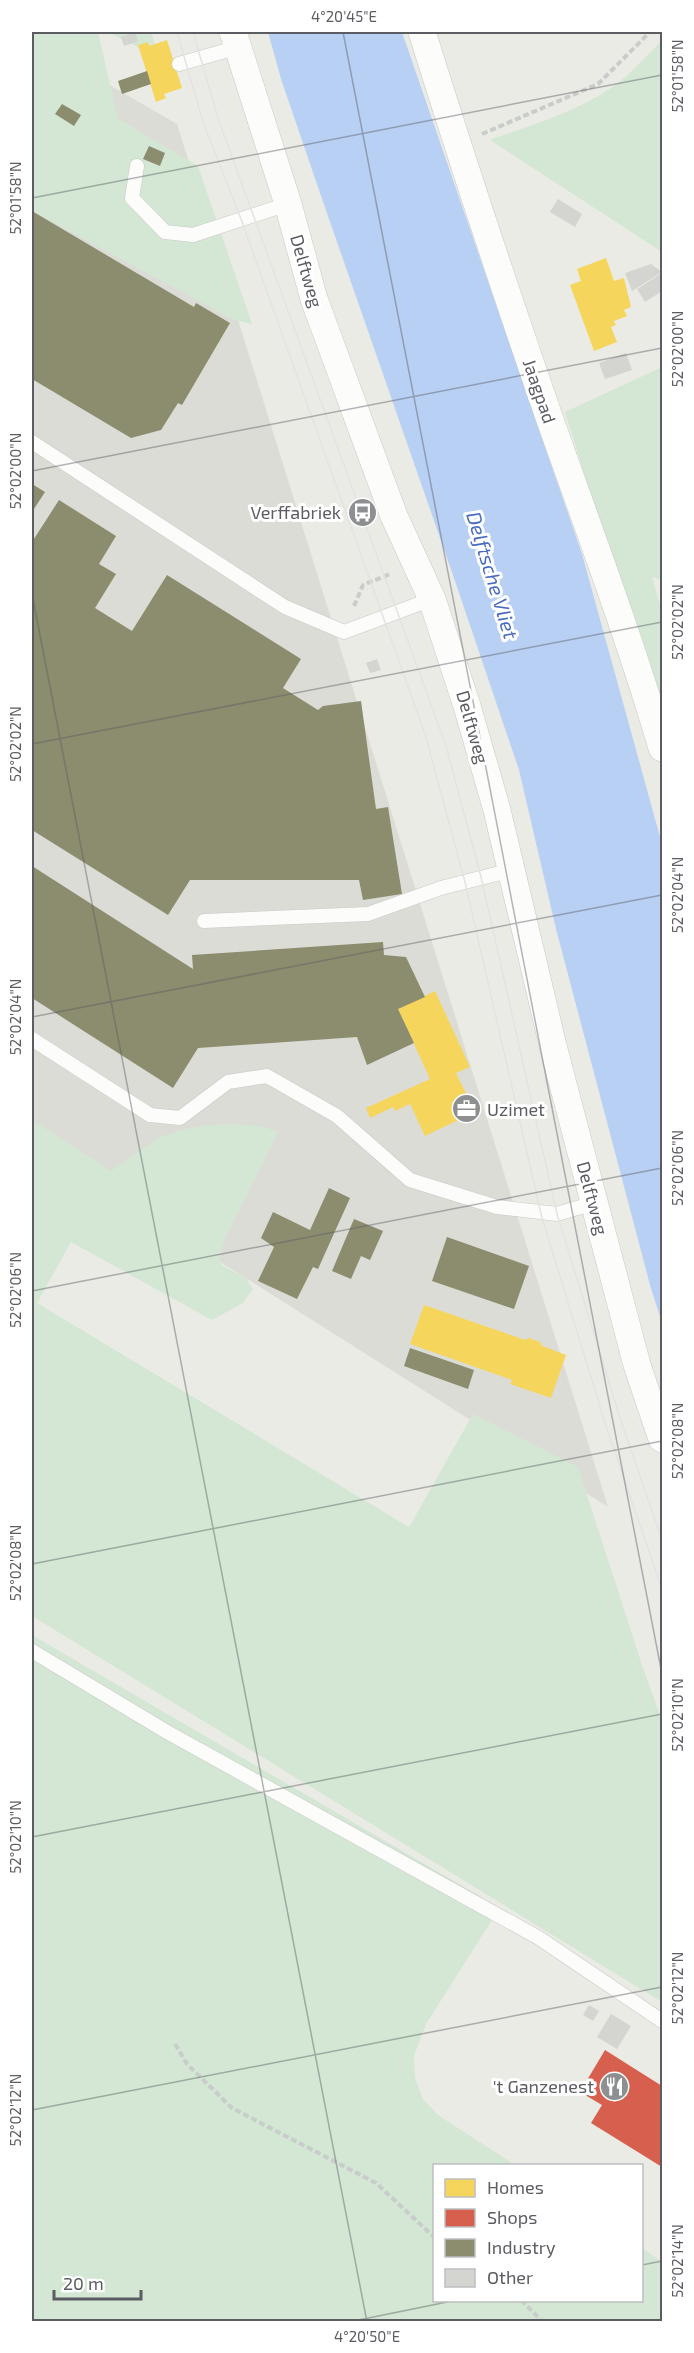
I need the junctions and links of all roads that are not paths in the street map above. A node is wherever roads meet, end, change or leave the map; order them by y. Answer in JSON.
{"nodes":[{"id":1,"x":422,"y":32,"type":"edge"},
{"id":2,"x":236,"y":39,"type":"edge"},
{"id":3,"x":179,"y":64,"type":"dead end"},
{"id":4,"x":137,"y":166,"type":"dead end"},
{"id":5,"x":288,"y":204,"type":"junction"},
{"id":6,"x":32,"y":442,"type":"edge"},
{"id":7,"x":432,"y":599,"type":"junction"},
{"id":8,"x":663,"y":748,"type":"edge"},
{"id":9,"x":512,"y":870,"type":"junction"},
{"id":10,"x":204,"y":921,"type":"dead end"},
{"id":11,"x":32,"y":1039,"type":"edge"},
{"id":12,"x":594,"y":1203,"type":"junction"},
{"id":13,"x":663,"y":1439,"type":"edge"},
{"id":14,"x":32,"y":1651,"type":"edge"},
{"id":15,"x":663,"y":2021,"type":"edge"}],
"edges":[{"from":1,"to":8,"type":"street","name":"Jaagpad"},
{"from":2,"to":3,"type":"lane"},
{"from":2,"to":5,"type":"street","name":"Delftweg"},
{"from":4,"to":5,"type":"lane"},
{"from":5,"to":7,"type":"street","name":"Delftweg"},
{"from":6,"to":7,"type":"lane"},
{"from":7,"to":9,"type":"street","name":"Delftweg"},
{"from":9,"to":10,"type":"lane"},
{"from":9,"to":12,"type":"street","name":"Delftweg"},
{"from":11,"to":12,"type":"lane"},
{"from":12,"to":13,"type":"street","name":"Delftweg"},
{"from":14,"to":15,"type":"lane"}]}
